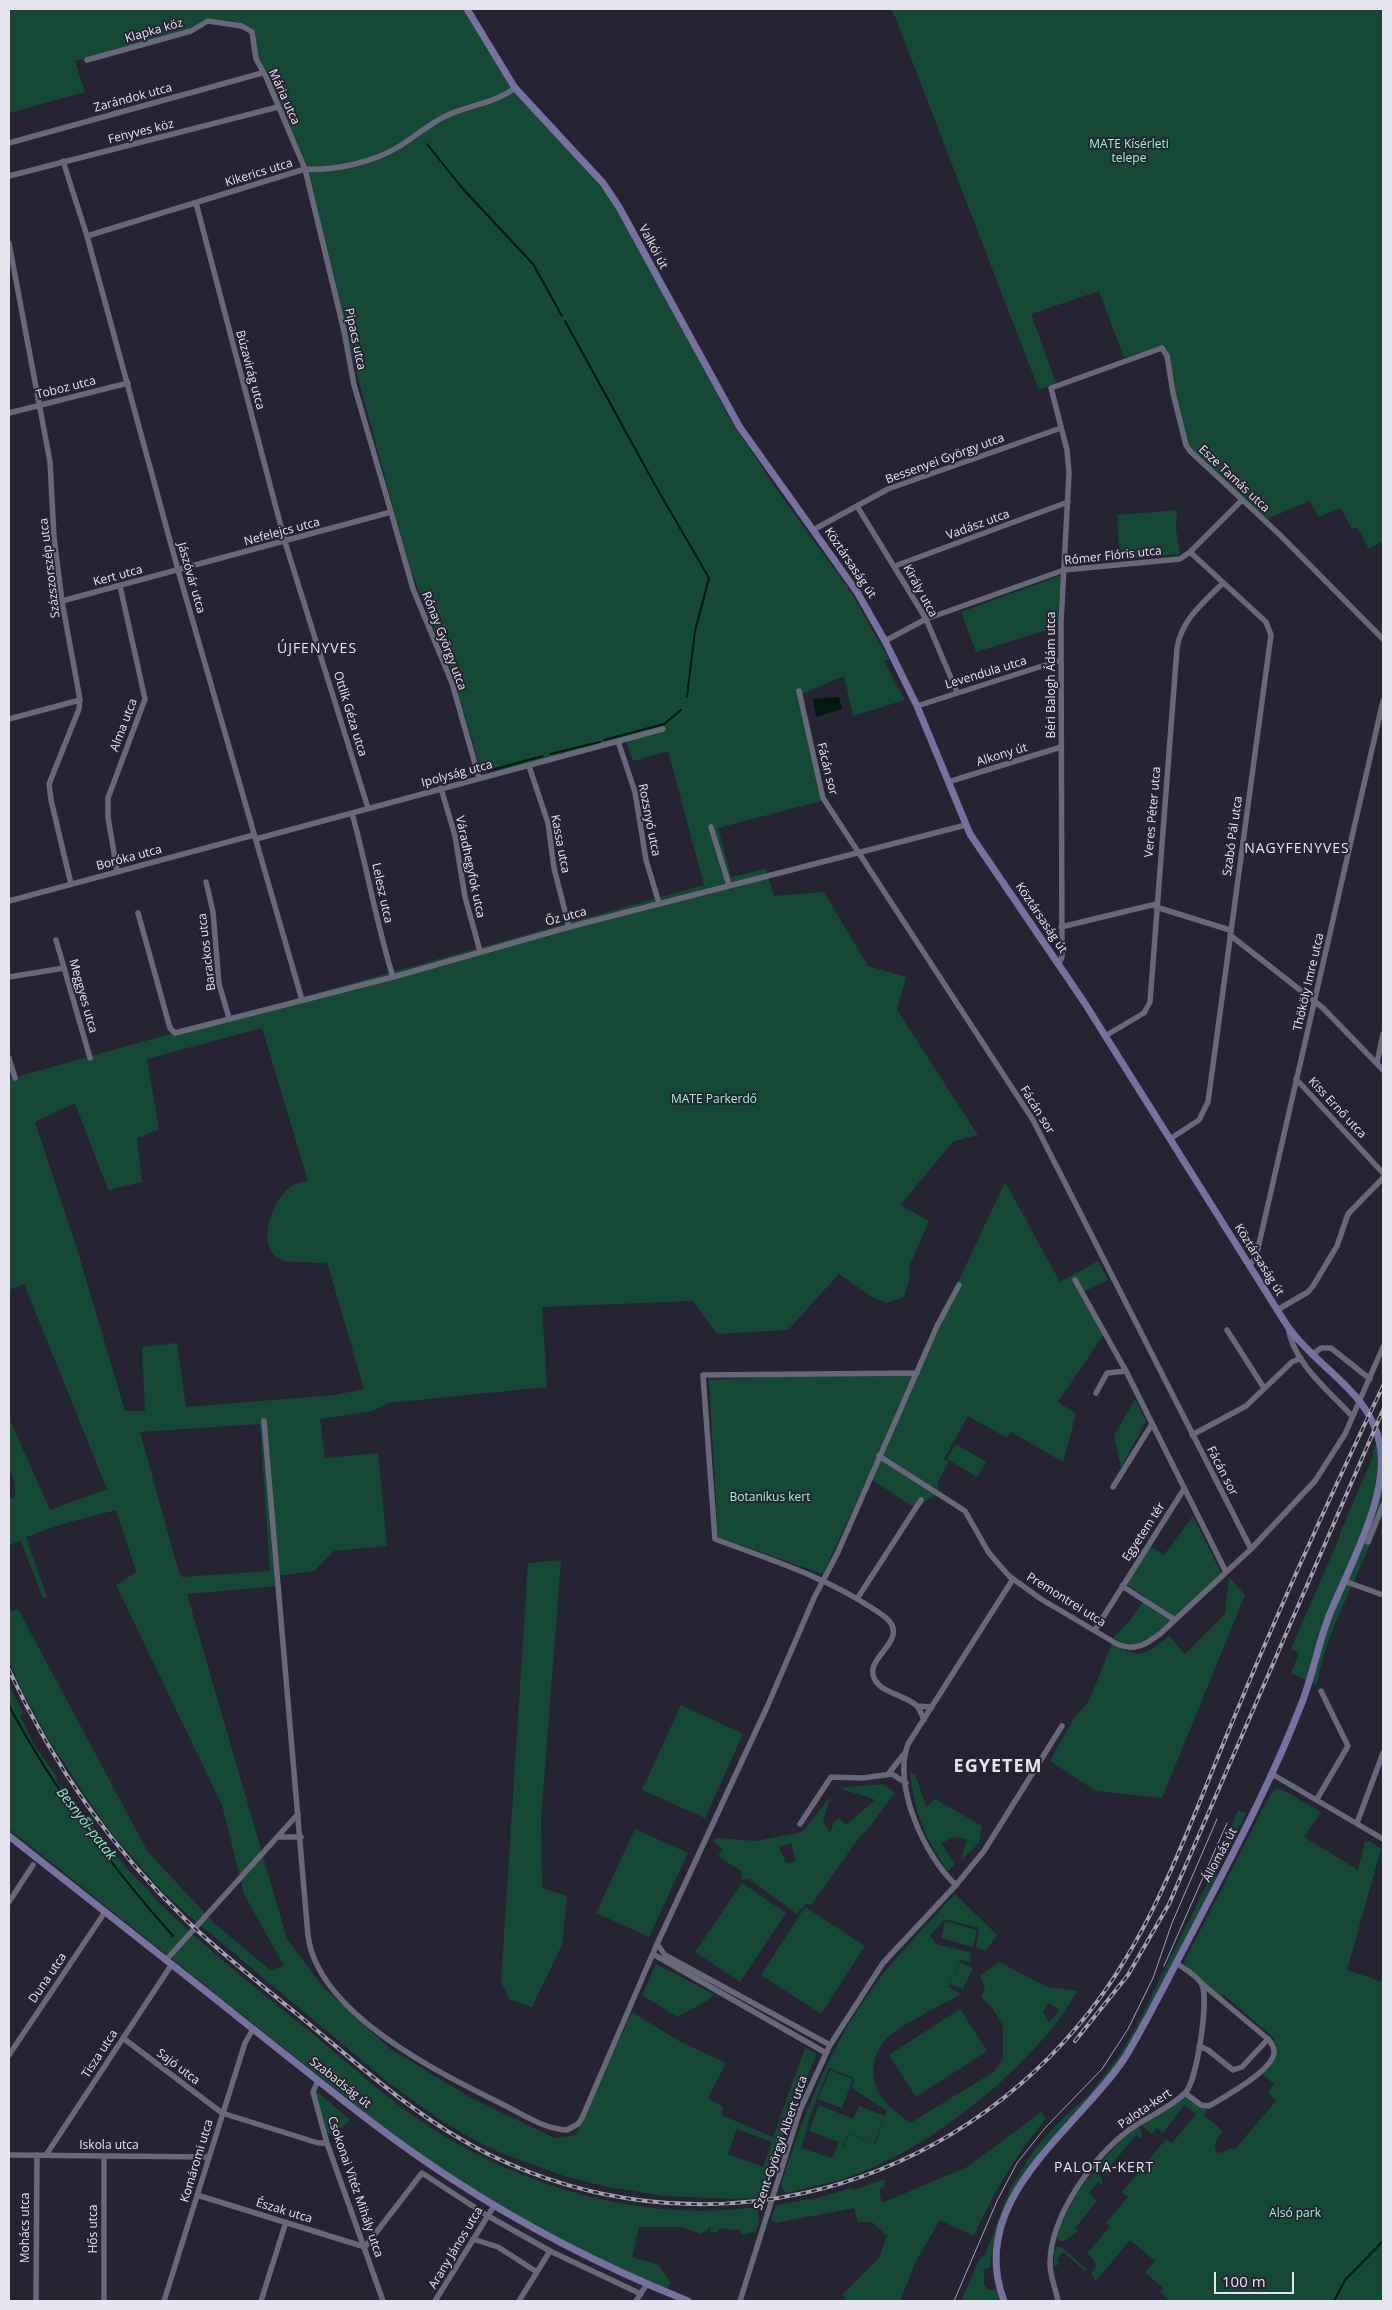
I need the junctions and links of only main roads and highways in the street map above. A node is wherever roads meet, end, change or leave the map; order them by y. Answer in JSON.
{"nodes":[{"id":1,"x":467,"y":9,"type":"edge"},
{"id":2,"x":798,"y":510,"type":"joint"},
{"id":3,"x":1350,"y":1388,"type":"joint"},
{"id":4,"x":9,"y":1836,"type":"edge"},
{"id":5,"x":688,"y":2301,"type":"edge"},
{"id":6,"x":1004,"y":2301,"type":"edge"}],
"edges":[{"from":1,"to":2,"type":"main road","name":"Valkói út"},
{"from":2,"to":3,"type":"main road","name":"Köztársaság út"},
{"from":3,"to":6,"type":"main road","name":"Állomás út"},
{"from":4,"to":5,"type":"main road","name":"Szabadság út"}]}
